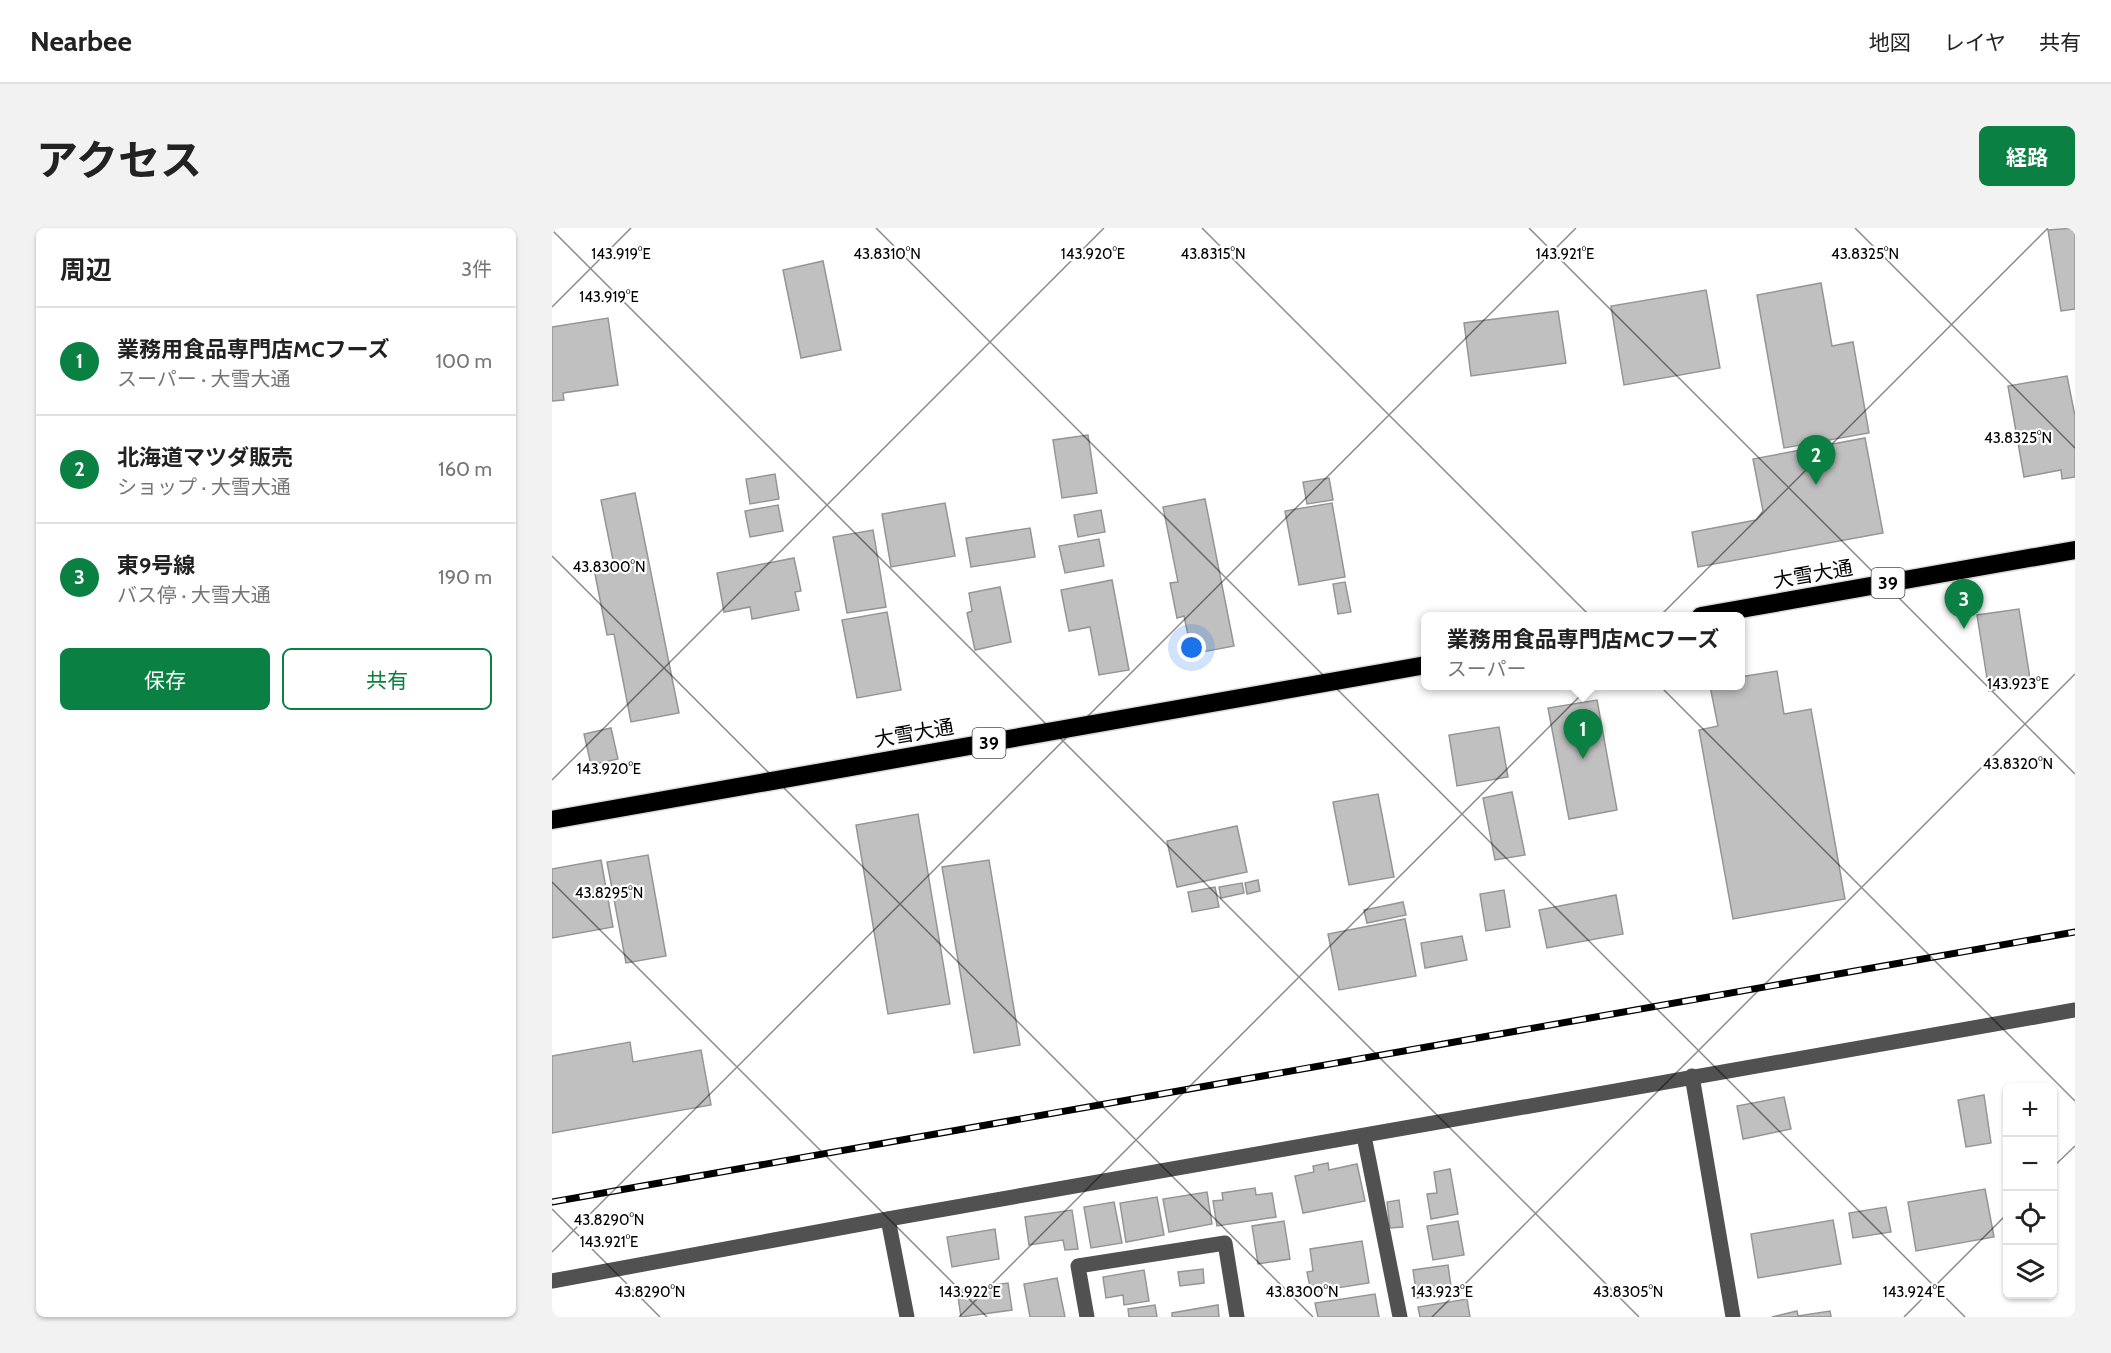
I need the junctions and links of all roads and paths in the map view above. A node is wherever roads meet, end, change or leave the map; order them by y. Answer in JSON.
{"nodes":[{"id":1,"x":2075,"y":550,"type":"edge"},
{"id":2,"x":1724,"y":612,"type":"edge"},
{"id":3,"x":1421,"y":666,"type":"edge"},
{"id":4,"x":552,"y":820,"type":"edge"},
{"id":5,"x":2075,"y":1010,"type":"edge"},
{"id":6,"x":1692,"y":1076,"type":"junction"},
{"id":7,"x":1364,"y":1136,"type":"junction"},
{"id":8,"x":888,"y":1219,"type":"junction"},
{"id":9,"x":552,"y":1281,"type":"edge"},
{"id":10,"x":906,"y":1317,"type":"edge"},
{"id":11,"x":1088,"y":1317,"type":"edge"},
{"id":12,"x":1238,"y":1317,"type":"edge"},
{"id":13,"x":1400,"y":1317,"type":"edge"},
{"id":14,"x":1733,"y":1317,"type":"edge"}],
"edges":[{"from":1,"to":2,"type":"highway","name":"大雪大通","number":"39"},
{"from":3,"to":4,"type":"highway","name":"大雪大通","number":"39"},
{"from":5,"to":6,"type":"street"},
{"from":6,"to":7,"type":"street"},
{"from":6,"to":14,"type":"street"},
{"from":7,"to":8,"type":"street"},
{"from":7,"to":13,"type":"street"},
{"from":8,"to":9,"type":"street"},
{"from":8,"to":10,"type":"street"},
{"from":11,"to":12,"type":"street"}]}
